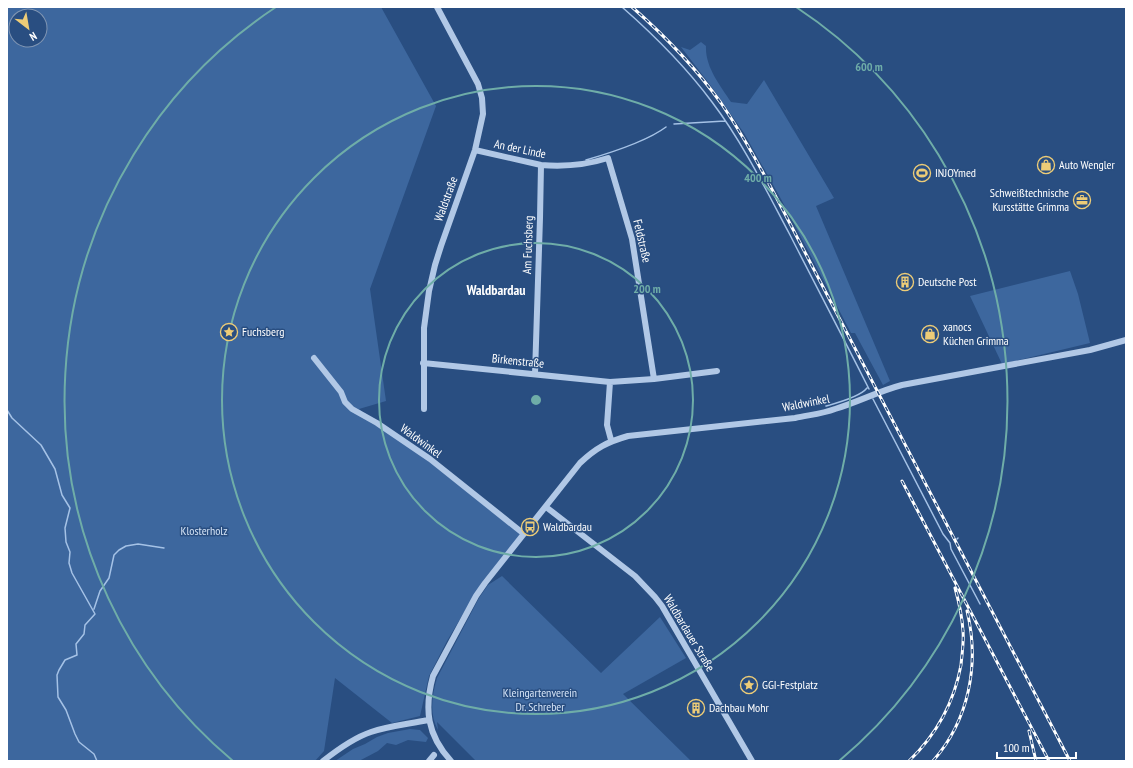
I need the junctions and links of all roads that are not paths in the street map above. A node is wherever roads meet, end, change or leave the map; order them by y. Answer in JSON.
{"nodes":[{"id":1,"x":437,"y":7,"type":"edge"},
{"id":2,"x":475,"y":150,"type":"junction"},
{"id":3,"x":608,"y":158,"type":"joint"},
{"id":4,"x":541,"y":166,"type":"junction"},
{"id":5,"x":1126,"y":340,"type":"edge"},
{"id":6,"x":314,"y":358,"type":"dead end"},
{"id":7,"x":423,"y":363,"type":"junction"},
{"id":8,"x":717,"y":371,"type":"dead end"},
{"id":9,"x":534,"y":374,"type":"junction"},
{"id":10,"x":654,"y":379,"type":"junction"},
{"id":11,"x":610,"y":382,"type":"junction"},
{"id":12,"x":424,"y":408,"type":"dead end"},
{"id":13,"x":611,"y":440,"type":"junction"},
{"id":14,"x":546,"y":507,"type":"junction"},
{"id":15,"x":524,"y":534,"type":"junction"},
{"id":16,"x":428,"y":720,"type":"junction"},
{"id":17,"x":434,"y":755,"type":"dead end"},
{"id":18,"x":449,"y":760,"type":"edge"},
{"id":19,"x":323,"y":761,"type":"edge"},
{"id":20,"x":429,"y":761,"type":"edge"},
{"id":21,"x":752,"y":761,"type":"edge"}],
"edges":[{"from":1,"to":2,"type":"street","name":"Waldstraße"},
{"from":2,"to":4,"type":"street","name":"An der Linde"},
{"from":2,"to":7,"type":"street","name":"Waldstraße"},
{"from":3,"to":4,"type":"street","name":"An der Linde"},
{"from":3,"to":10,"type":"street","name":"Feldstraße"},
{"from":4,"to":9,"type":"street","name":"Am Fuchsberg"},
{"from":5,"to":13,"type":"street","name":"Waldwinkel"},
{"from":6,"to":15,"type":"street","name":"Waldwinkel"},
{"from":7,"to":9,"type":"street","name":"Birkenstraße"},
{"from":7,"to":12,"type":"street","name":"Waldstraße"},
{"from":8,"to":10,"type":"street","name":"Birkenstraße"},
{"from":9,"to":11,"type":"street","name":"Birkenstraße"},
{"from":10,"to":11,"type":"street","name":"Birkenstraße"},
{"from":11,"to":13,"type":"street"},
{"from":13,"to":14,"type":"street","name":"Waldwinkel"},
{"from":14,"to":15,"type":"street","name":"Waldwinkel"},
{"from":14,"to":21,"type":"street","name":"Waldbardauer Straße"},
{"from":15,"to":16,"type":"street","name":"Waldwinkel"},
{"from":16,"to":18,"type":"street"},
{"from":16,"to":19,"type":"street"},
{"from":17,"to":20,"type":"street"}]}
